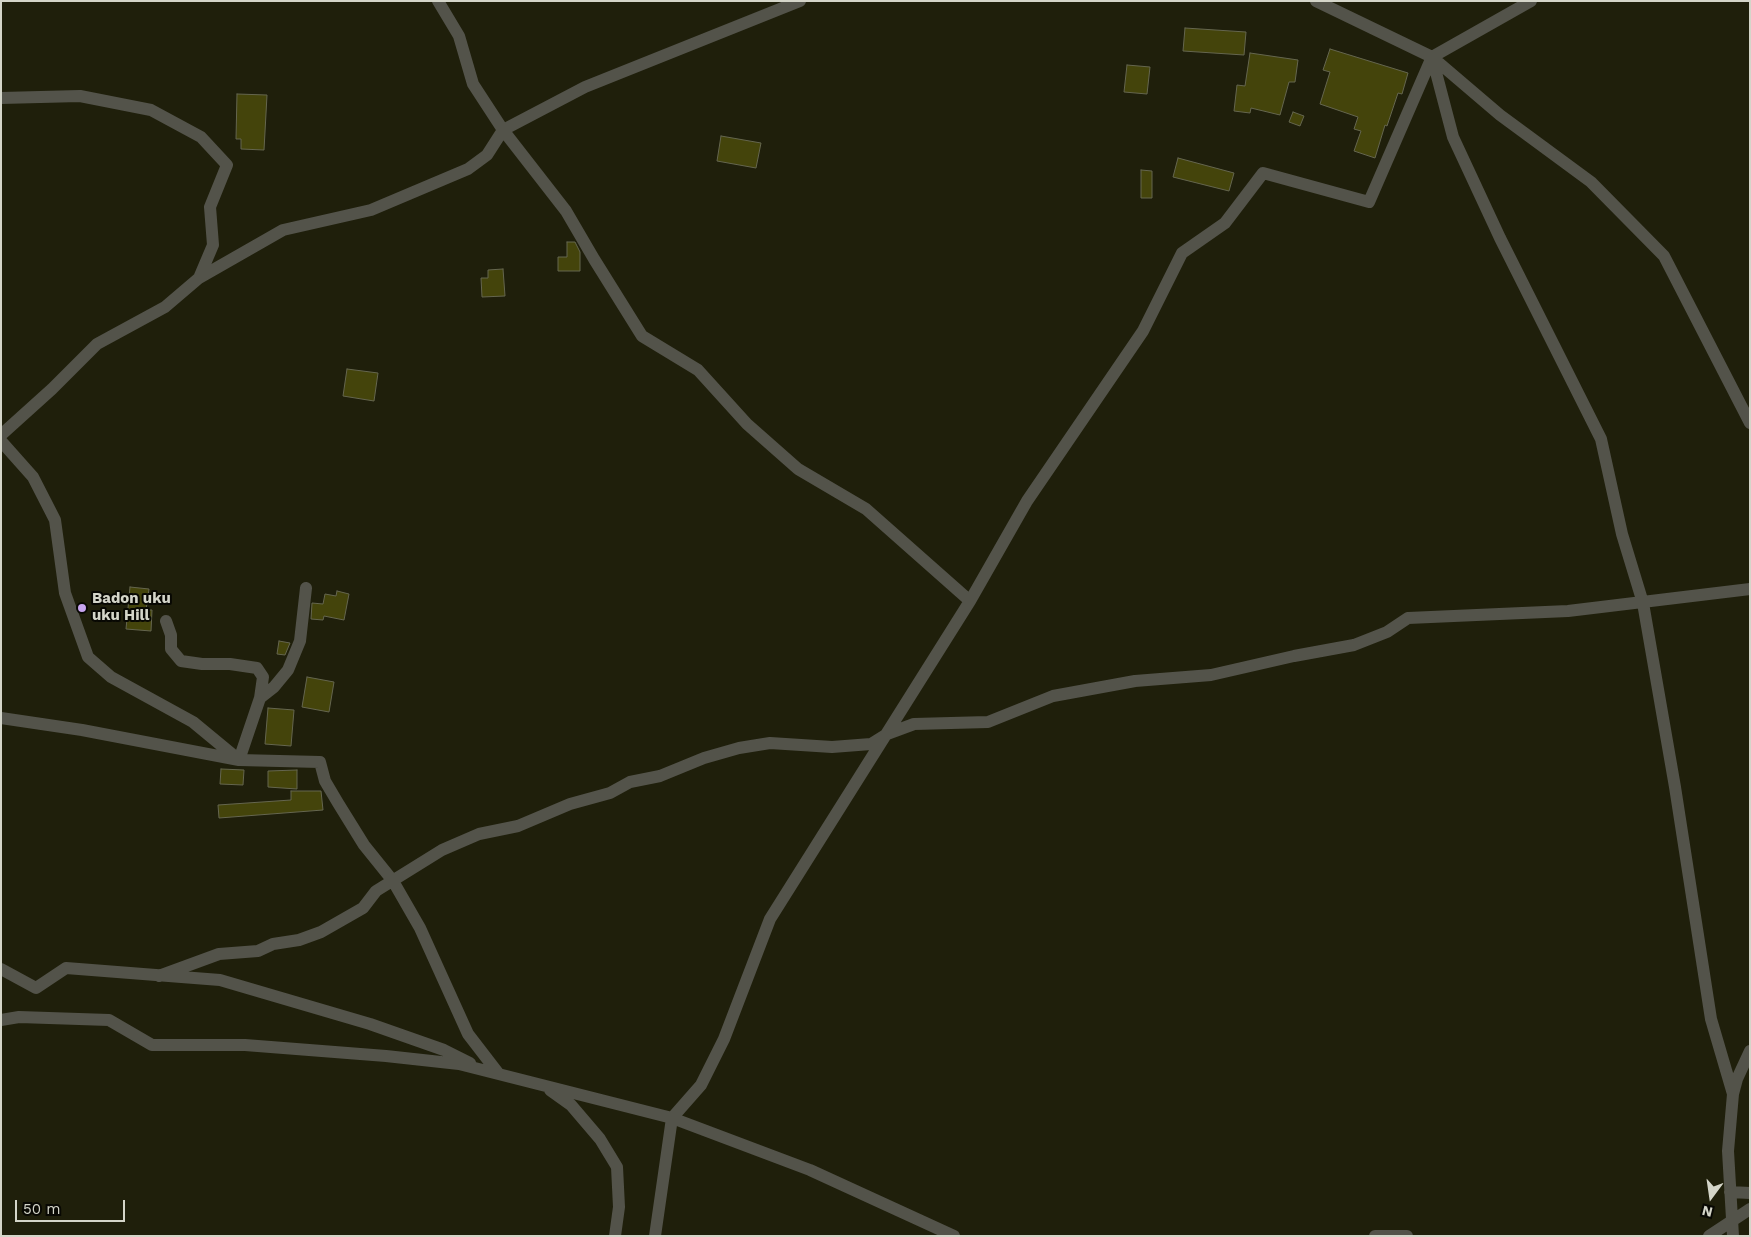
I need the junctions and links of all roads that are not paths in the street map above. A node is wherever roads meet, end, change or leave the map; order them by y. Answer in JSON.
{"nodes":[{"id":1,"x":438,"y":1,"type":"edge"},
{"id":2,"x":800,"y":1,"type":"edge"},
{"id":3,"x":1316,"y":1,"type":"edge"},
{"id":4,"x":1531,"y":1,"type":"edge"},
{"id":5,"x":1432,"y":57,"type":"junction"},
{"id":6,"x":1,"y":98,"type":"edge"},
{"id":7,"x":502,"y":130,"type":"junction"},
{"id":8,"x":198,"y":278,"type":"junction"},
{"id":9,"x":1750,"y":423,"type":"edge"},
{"id":10,"x":1,"y":435,"type":"edge"},
{"id":11,"x":1,"y":441,"type":"edge"},
{"id":12,"x":306,"y":588,"type":"dead end"},
{"id":13,"x":1750,"y":590,"type":"edge"},
{"id":14,"x":970,"y":601,"type":"junction"},
{"id":15,"x":1643,"y":603,"type":"junction"},
{"id":16,"x":166,"y":620,"type":"dead end"},
{"id":17,"x":260,"y":698,"type":"junction"},
{"id":18,"x":1,"y":718,"type":"edge"},
{"id":19,"x":887,"y":734,"type":"junction"},
{"id":20,"x":239,"y":760,"type":"junction"},
{"id":21,"x":392,"y":881,"type":"junction"},
{"id":22,"x":1,"y":969,"type":"edge"},
{"id":23,"x":159,"y":976,"type":"junction"},
{"id":24,"x":1,"y":1020,"type":"edge"},
{"id":25,"x":1750,"y":1051,"type":"edge"},
{"id":26,"x":492,"y":1072,"type":"junction"},
{"id":27,"x":542,"y":1084,"type":"junction"},
{"id":28,"x":1734,"y":1094,"type":"junction"},
{"id":29,"x":672,"y":1118,"type":"junction"},
{"id":30,"x":1730,"y":1192,"type":"junction"},
{"id":31,"x":1750,"y":1193,"type":"edge"},
{"id":32,"x":1750,"y":1209,"type":"edge"},
{"id":33,"x":617,"y":1221,"type":"junction"},
{"id":34,"x":1732,"y":1222,"type":"junction"},
{"id":35,"x":614,"y":1236,"type":"edge"},
{"id":36,"x":621,"y":1236,"type":"edge"},
{"id":37,"x":655,"y":1236,"type":"edge"},
{"id":38,"x":954,"y":1236,"type":"edge"},
{"id":39,"x":1375,"y":1236,"type":"edge"},
{"id":40,"x":1404,"y":1236,"type":"edge"},
{"id":41,"x":1709,"y":1236,"type":"edge"},
{"id":42,"x":1734,"y":1236,"type":"edge"}],
"edges":[{"from":1,"to":7,"type":"street"},
{"from":2,"to":7,"type":"street"},
{"from":3,"to":5,"type":"street"},
{"from":4,"to":5,"type":"street"},
{"from":5,"to":9,"type":"street"},
{"from":5,"to":14,"type":"street"},
{"from":5,"to":15,"type":"street"},
{"from":6,"to":8,"type":"street"},
{"from":7,"to":8,"type":"street"},
{"from":7,"to":14,"type":"street"},
{"from":8,"to":10,"type":"street"},
{"from":11,"to":20,"type":"street"},
{"from":12,"to":17,"type":"street"},
{"from":13,"to":15,"type":"street"},
{"from":14,"to":19,"type":"street"},
{"from":15,"to":19,"type":"street"},
{"from":15,"to":28,"type":"street"},
{"from":16,"to":17,"type":"street"},
{"from":17,"to":20,"type":"street"},
{"from":18,"to":20,"type":"street"},
{"from":19,"to":21,"type":"street"},
{"from":19,"to":29,"type":"street"},
{"from":20,"to":21,"type":"street"},
{"from":21,"to":23,"type":"street"},
{"from":21,"to":26,"type":"street"},
{"from":22,"to":23,"type":"street"},
{"from":23,"to":26,"type":"street"},
{"from":24,"to":26,"type":"street"},
{"from":25,"to":28,"type":"street"},
{"from":26,"to":27,"type":"street"},
{"from":27,"to":29,"type":"street"},
{"from":27,"to":33,"type":"street"},
{"from":28,"to":30,"type":"street"},
{"from":29,"to":37,"type":"street"},
{"from":29,"to":38,"type":"street"},
{"from":30,"to":31,"type":"street"},
{"from":30,"to":34,"type":"street"},
{"from":32,"to":34,"type":"street"},
{"from":33,"to":35,"type":"street"},
{"from":33,"to":36,"type":"street"},
{"from":34,"to":41,"type":"street"},
{"from":34,"to":42,"type":"street"},
{"from":39,"to":40,"type":"street"}]}
